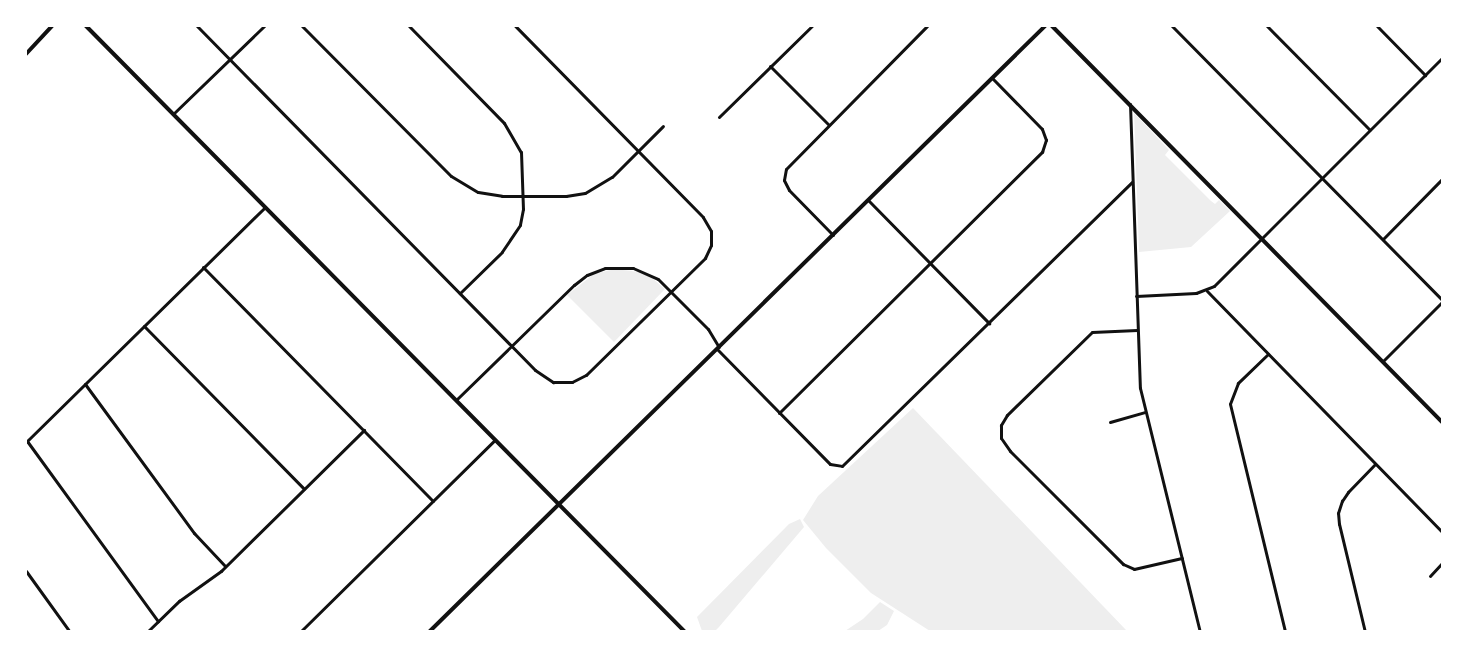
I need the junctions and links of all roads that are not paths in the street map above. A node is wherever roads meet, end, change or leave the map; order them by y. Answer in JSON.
{"nodes":[{"id":1,"x":52,"y":26,"type":"edge"},
{"id":2,"x":86,"y":26,"type":"edge"},
{"id":3,"x":197,"y":26,"type":"edge"},
{"id":4,"x":264,"y":26,"type":"edge"},
{"id":5,"x":302,"y":26,"type":"edge"},
{"id":6,"x":409,"y":26,"type":"edge"},
{"id":7,"x":515,"y":26,"type":"edge"},
{"id":8,"x":812,"y":26,"type":"edge"},
{"id":9,"x":927,"y":26,"type":"edge"},
{"id":10,"x":1044,"y":26,"type":"edge"},
{"id":11,"x":1052,"y":26,"type":"edge"},
{"id":12,"x":1174,"y":26,"type":"edge"},
{"id":13,"x":1267,"y":26,"type":"edge"},
{"id":14,"x":1377,"y":26,"type":"edge"},
{"id":15,"x":26,"y":54,"type":"edge"},
{"id":16,"x":1443,"y":58,"type":"edge"},
{"id":17,"x":229,"y":59,"type":"junction"},
{"id":18,"x":770,"y":66,"type":"junction"},
{"id":19,"x":1425,"y":75,"type":"junction"},
{"id":20,"x":992,"y":78,"type":"junction"},
{"id":21,"x":1130,"y":104,"type":"junction"},
{"id":22,"x":173,"y":114,"type":"junction"},
{"id":23,"x":719,"y":117,"type":"dead end"},
{"id":24,"x":829,"y":125,"type":"junction"},
{"id":25,"x":663,"y":126,"type":"dead end"},
{"id":26,"x":1370,"y":130,"type":"junction"},
{"id":27,"x":639,"y":151,"type":"junction"},
{"id":28,"x":1322,"y":178,"type":"junction"},
{"id":29,"x":1443,"y":180,"type":"edge"},
{"id":30,"x":1132,"y":182,"type":"junction"},
{"id":31,"x":523,"y":196,"type":"junction"},
{"id":32,"x":868,"y":200,"type":"junction"},
{"id":33,"x":265,"y":207,"type":"junction"},
{"id":34,"x":833,"y":235,"type":"junction"},
{"id":35,"x":1262,"y":239,"type":"junction"},
{"id":36,"x":1383,"y":240,"type":"junction"},
{"id":37,"x":930,"y":263,"type":"junction"},
{"id":38,"x":203,"y":267,"type":"junction"},
{"id":39,"x":1207,"y":290,"type":"junction"},
{"id":40,"x":671,"y":291,"type":"junction"},
{"id":41,"x":460,"y":294,"type":"junction"},
{"id":42,"x":1136,"y":296,"type":"junction"},
{"id":43,"x":1443,"y":301,"type":"edge"},
{"id":44,"x":989,"y":322,"type":"junction"},
{"id":45,"x":144,"y":326,"type":"junction"},
{"id":46,"x":1137,"y":330,"type":"junction"},
{"id":47,"x":511,"y":346,"type":"junction"},
{"id":48,"x":718,"y":348,"type":"junction"},
{"id":49,"x":1268,"y":354,"type":"junction"},
{"id":50,"x":1383,"y":361,"type":"junction"},
{"id":51,"x":85,"y":384,"type":"junction"},
{"id":52,"x":456,"y":400,"type":"junction"},
{"id":53,"x":779,"y":412,"type":"junction"},
{"id":54,"x":1145,"y":412,"type":"junction"},
{"id":55,"x":1110,"y":422,"type":"dead end"},
{"id":56,"x":1443,"y":422,"type":"edge"},
{"id":57,"x":363,"y":430,"type":"junction"},
{"id":58,"x":495,"y":440,"type":"junction"},
{"id":59,"x":26,"y":442,"type":"edge"},
{"id":60,"x":1375,"y":464,"type":"junction"},
{"id":61,"x":304,"y":489,"type":"junction"},
{"id":62,"x":433,"y":501,"type":"junction"},
{"id":63,"x":559,"y":504,"type":"junction"},
{"id":64,"x":1443,"y":532,"type":"edge"},
{"id":65,"x":1182,"y":558,"type":"junction"},
{"id":66,"x":1443,"y":563,"type":"edge"},
{"id":67,"x":225,"y":566,"type":"junction"},
{"id":68,"x":26,"y":571,"type":"edge"},
{"id":69,"x":1430,"y":576,"type":"dead end"},
{"id":70,"x":158,"y":621,"type":"junction"},
{"id":71,"x":70,"y":632,"type":"edge"},
{"id":72,"x":147,"y":632,"type":"edge"},
{"id":73,"x":300,"y":632,"type":"edge"},
{"id":74,"x":429,"y":632,"type":"edge"},
{"id":75,"x":685,"y":632,"type":"edge"},
{"id":76,"x":1200,"y":632,"type":"edge"},
{"id":77,"x":1285,"y":632,"type":"edge"},
{"id":78,"x":1365,"y":632,"type":"edge"}],
"edges":[{"from":1,"to":15,"type":"street"},
{"from":2,"to":22,"type":"street"},
{"from":3,"to":17,"type":"street"},
{"from":4,"to":17,"type":"street"},
{"from":5,"to":31,"type":"street"},
{"from":6,"to":31,"type":"street"},
{"from":7,"to":27,"type":"street"},
{"from":8,"to":18,"type":"street"},
{"from":9,"to":24,"type":"street"},
{"from":10,"to":20,"type":"street"},
{"from":11,"to":21,"type":"street"},
{"from":12,"to":28,"type":"street"},
{"from":13,"to":26,"type":"street"},
{"from":14,"to":19,"type":"street"},
{"from":16,"to":19,"type":"street"},
{"from":17,"to":22,"type":"street"},
{"from":17,"to":41,"type":"street"},
{"from":18,"to":23,"type":"street"},
{"from":18,"to":24,"type":"street"},
{"from":19,"to":26,"type":"street"},
{"from":20,"to":32,"type":"street"},
{"from":20,"to":37,"type":"street"},
{"from":21,"to":30,"type":"street"},
{"from":21,"to":35,"type":"street"},
{"from":22,"to":33,"type":"street"},
{"from":24,"to":34,"type":"street"},
{"from":25,"to":27,"type":"street"},
{"from":26,"to":28,"type":"street"},
{"from":27,"to":31,"type":"street"},
{"from":27,"to":40,"type":"street"},
{"from":28,"to":35,"type":"street"},
{"from":28,"to":36,"type":"street"},
{"from":29,"to":36,"type":"street"},
{"from":30,"to":42,"type":"street"},
{"from":30,"to":44,"type":"street"},
{"from":31,"to":41,"type":"street"},
{"from":32,"to":34,"type":"street"},
{"from":32,"to":37,"type":"street"},
{"from":33,"to":38,"type":"street"},
{"from":33,"to":52,"type":"street"},
{"from":34,"to":48,"type":"street"},
{"from":35,"to":39,"type":"street"},
{"from":35,"to":50,"type":"street"},
{"from":36,"to":43,"type":"street"},
{"from":37,"to":44,"type":"street"},
{"from":37,"to":53,"type":"street"},
{"from":38,"to":45,"type":"street"},
{"from":38,"to":57,"type":"street"},
{"from":39,"to":42,"type":"street"},
{"from":39,"to":49,"type":"street"},
{"from":40,"to":47,"type":"street"},
{"from":40,"to":47,"type":"street"},
{"from":40,"to":48,"type":"street"},
{"from":41,"to":47,"type":"street"},
{"from":42,"to":46,"type":"street"},
{"from":43,"to":50,"type":"street"},
{"from":44,"to":53,"type":"street"},
{"from":45,"to":51,"type":"street"},
{"from":45,"to":61,"type":"street"},
{"from":46,"to":54,"type":"street"},
{"from":46,"to":65,"type":"street"},
{"from":47,"to":52,"type":"street"},
{"from":48,"to":53,"type":"street"},
{"from":48,"to":63,"type":"street"},
{"from":49,"to":60,"type":"street"},
{"from":49,"to":77,"type":"street"},
{"from":50,"to":56,"type":"street"},
{"from":51,"to":59,"type":"street"},
{"from":51,"to":67,"type":"street"},
{"from":52,"to":58,"type":"street"},
{"from":54,"to":55,"type":"street"},
{"from":54,"to":65,"type":"street"},
{"from":57,"to":61,"type":"street"},
{"from":57,"to":62,"type":"street"},
{"from":58,"to":62,"type":"street"},
{"from":58,"to":63,"type":"street"},
{"from":59,"to":70,"type":"street"},
{"from":60,"to":64,"type":"street"},
{"from":60,"to":78,"type":"street"},
{"from":61,"to":67,"type":"street"},
{"from":62,"to":73,"type":"street"},
{"from":63,"to":74,"type":"street"},
{"from":63,"to":75,"type":"street"},
{"from":65,"to":76,"type":"street"},
{"from":66,"to":69,"type":"street"},
{"from":67,"to":70,"type":"street"},
{"from":68,"to":71,"type":"street"},
{"from":70,"to":72,"type":"street"}]}
